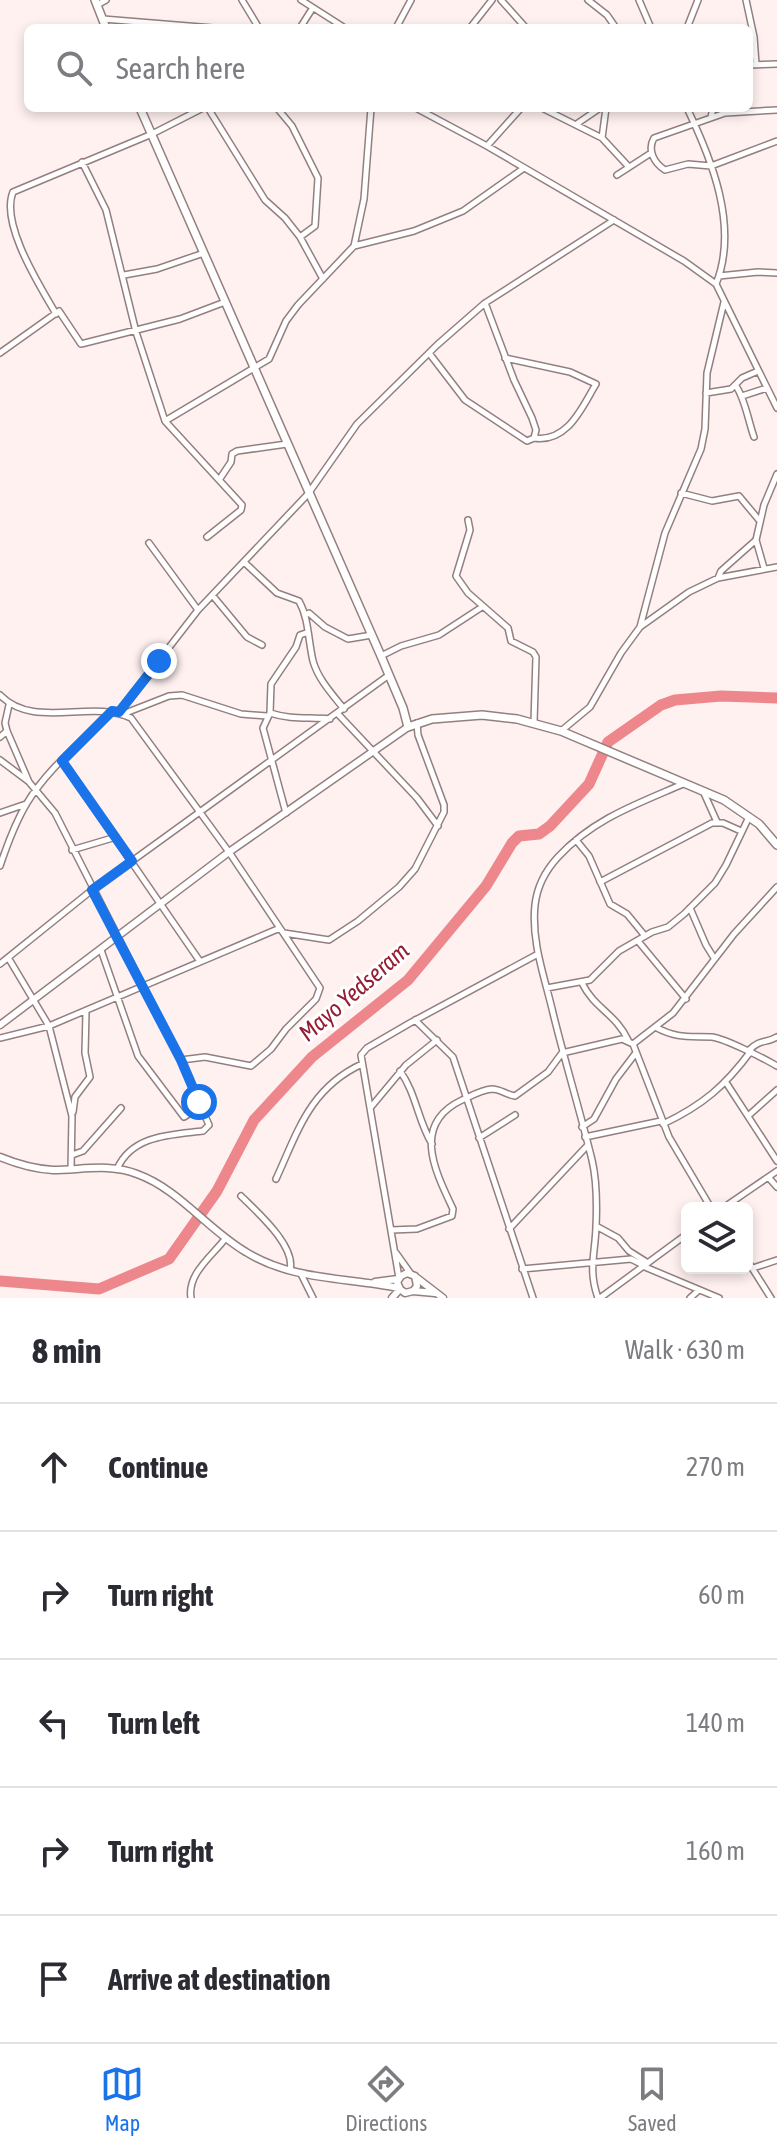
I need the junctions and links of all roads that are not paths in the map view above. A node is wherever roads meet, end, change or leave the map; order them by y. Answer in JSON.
{"nodes":[{"id":1,"x":106,"y":0,"type":"edge"},
{"id":2,"x":242,"y":0,"type":"edge"},
{"id":3,"x":301,"y":0,"type":"edge"},
{"id":4,"x":410,"y":0,"type":"edge"},
{"id":5,"x":492,"y":0,"type":"edge"},
{"id":6,"x":501,"y":0,"type":"edge"},
{"id":7,"x":588,"y":0,"type":"edge"},
{"id":8,"x":639,"y":0,"type":"edge"},
{"id":9,"x":698,"y":0,"type":"edge"},
{"id":10,"x":746,"y":0,"type":"edge"},
{"id":11,"x":96,"y":2,"type":"edge"},
{"id":12,"x":312,"y":9,"type":"junction"},
{"id":13,"x":102,"y":18,"type":"junction"},
{"id":14,"x":104,"y":24,"type":"edge"},
{"id":15,"x":169,"y":24,"type":"edge"},
{"id":16,"x":257,"y":24,"type":"edge"},
{"id":17,"x":303,"y":24,"type":"edge"},
{"id":18,"x":338,"y":24,"type":"edge"},
{"id":19,"x":398,"y":24,"type":"edge"},
{"id":20,"x":473,"y":24,"type":"edge"},
{"id":21,"x":521,"y":24,"type":"edge"},
{"id":22,"x":613,"y":24,"type":"edge"},
{"id":23,"x":649,"y":24,"type":"edge"},
{"id":24,"x":689,"y":24,"type":"edge"},
{"id":25,"x":751,"y":24,"type":"edge"},
{"id":26,"x":777,"y":64,"type":"edge"},
{"id":27,"x":753,"y":65,"type":"edge"},
{"id":28,"x":777,"y":110,"type":"edge"},
{"id":29,"x":753,"y":111,"type":"edge"},
{"id":30,"x":142,"y":112,"type":"edge"},
{"id":31,"x":197,"y":112,"type":"edge"},
{"id":32,"x":208,"y":112,"type":"edge"},
{"id":33,"x":280,"y":112,"type":"edge"},
{"id":34,"x":371,"y":112,"type":"edge"},
{"id":35,"x":423,"y":112,"type":"edge"},
{"id":36,"x":516,"y":112,"type":"edge"},
{"id":37,"x":551,"y":112,"type":"edge"},
{"id":38,"x":594,"y":112,"type":"edge"},
{"id":39,"x":605,"y":112,"type":"edge"},
{"id":40,"x":689,"y":112,"type":"edge"},
{"id":41,"x":712,"y":112,"type":"edge"},
{"id":42,"x":732,"y":112,"type":"edge"},
{"id":43,"x":711,"y":117,"type":"junction"},
{"id":44,"x":694,"y":123,"type":"junction"},
{"id":45,"x":577,"y":124,"type":"junction"},
{"id":46,"x":152,"y":134,"type":"junction"},
{"id":47,"x":602,"y":138,"type":"junction"},
{"id":48,"x":777,"y":141,"type":"edge"},
{"id":49,"x":487,"y":146,"type":"junction"},
{"id":50,"x":651,"y":153,"type":"junction"},
{"id":51,"x":82,"y":162,"type":"junction"},
{"id":52,"x":628,"y":166,"type":"junction"},
{"id":53,"x":711,"y":166,"type":"junction"},
{"id":54,"x":524,"y":168,"type":"junction"},
{"id":55,"x":617,"y":175,"type":"dead end"},
{"id":56,"x":614,"y":220,"type":"junction"},
{"id":57,"x":300,"y":237,"type":"junction"},
{"id":58,"x":354,"y":246,"type":"junction"},
{"id":59,"x":204,"y":253,"type":"junction"},
{"id":60,"x":777,"y":273,"type":"edge"},
{"id":61,"x":124,"y":275,"type":"junction"},
{"id":62,"x":719,"y":276,"type":"junction"},
{"id":63,"x":323,"y":279,"type":"junction"},
{"id":64,"x":716,"y":284,"type":"junction"},
{"id":65,"x":225,"y":302,"type":"junction"},
{"id":66,"x":724,"y":302,"type":"junction"},
{"id":67,"x":485,"y":303,"type":"junction"},
{"id":68,"x":56,"y":314,"type":"junction"},
{"id":69,"x":136,"y":332,"type":"junction"},
{"id":70,"x":0,"y":353,"type":"edge"},
{"id":71,"x":429,"y":353,"type":"junction"},
{"id":72,"x":505,"y":358,"type":"junction"},
{"id":73,"x":254,"y":370,"type":"junction"},
{"id":74,"x":758,"y":370,"type":"junction"},
{"id":75,"x":736,"y":386,"type":"junction"},
{"id":76,"x":767,"y":388,"type":"junction"},
{"id":77,"x":706,"y":393,"type":"junction"},
{"id":78,"x":742,"y":396,"type":"junction"},
{"id":79,"x":777,"y":408,"type":"edge"},
{"id":80,"x":165,"y":421,"type":"junction"},
{"id":81,"x":754,"y":437,"type":"dead end"},
{"id":82,"x":534,"y":438,"type":"junction"},
{"id":83,"x":287,"y":444,"type":"junction"},
{"id":84,"x":777,"y":474,"type":"edge"},
{"id":85,"x":219,"y":480,"type":"junction"},
{"id":86,"x":681,"y":493,"type":"junction"},
{"id":87,"x":308,"y":494,"type":"junction"},
{"id":88,"x":468,"y":520,"type":"dead end"},
{"id":89,"x":759,"y":520,"type":"junction"},
{"id":90,"x":207,"y":537,"type":"dead end"},
{"id":91,"x":756,"y":540,"type":"junction"},
{"id":92,"x":149,"y":543,"type":"dead end"},
{"id":93,"x":244,"y":562,"type":"junction"},
{"id":94,"x":777,"y":567,"type":"edge"},
{"id":95,"x":765,"y":568,"type":"junction"},
{"id":96,"x":718,"y":578,"type":"junction"},
{"id":97,"x":213,"y":596,"type":"junction"},
{"id":98,"x":482,"y":607,"type":"junction"},
{"id":99,"x":198,"y":610,"type":"junction"},
{"id":100,"x":307,"y":614,"type":"junction"},
{"id":101,"x":640,"y":627,"type":"junction"},
{"id":102,"x":306,"y":633,"type":"junction"},
{"id":103,"x":372,"y":635,"type":"junction"},
{"id":104,"x":262,"y":645,"type":"dead end"},
{"id":105,"x":381,"y":656,"type":"junction"},
{"id":106,"x":389,"y":675,"type":"junction"},
{"id":107,"x":0,"y":695,"type":"edge"},
{"id":108,"x":9,"y":705,"type":"junction"},
{"id":109,"x":403,"y":708,"type":"junction"},
{"id":110,"x":344,"y":709,"type":"junction"},
{"id":111,"x":112,"y":711,"type":"junction"},
{"id":112,"x":121,"y":713,"type":"junction"},
{"id":113,"x":337,"y":713,"type":"junction"},
{"id":114,"x":269,"y":714,"type":"junction"},
{"id":115,"x":330,"y":719,"type":"junction"},
{"id":116,"x":534,"y":722,"type":"junction"},
{"id":117,"x":417,"y":723,"type":"junction"},
{"id":118,"x":408,"y":727,"type":"junction"},
{"id":119,"x":7,"y":731,"type":"junction"},
{"id":120,"x":561,"y":731,"type":"junction"},
{"id":121,"x":418,"y":735,"type":"junction"},
{"id":122,"x":0,"y":737,"type":"edge"},
{"id":123,"x":371,"y":752,"type":"junction"},
{"id":124,"x":0,"y":760,"type":"edge"},
{"id":125,"x":62,"y":761,"type":"junction"},
{"id":126,"x":271,"y":762,"type":"junction"},
{"id":127,"x":29,"y":782,"type":"junction"},
{"id":128,"x":683,"y":784,"type":"junction"},
{"id":129,"x":35,"y":791,"type":"junction"},
{"id":130,"x":703,"y":791,"type":"junction"},
{"id":131,"x":27,"y":803,"type":"junction"},
{"id":132,"x":199,"y":812,"type":"junction"},
{"id":133,"x":0,"y":813,"type":"edge"},
{"id":134,"x":286,"y":813,"type":"junction"},
{"id":135,"x":749,"y":816,"type":"junction"},
{"id":136,"x":717,"y":822,"type":"junction"},
{"id":137,"x":438,"y":826,"type":"junction"},
{"id":138,"x":741,"y":831,"type":"junction"},
{"id":139,"x":116,"y":837,"type":"junction"},
{"id":140,"x":576,"y":840,"type":"junction"},
{"id":141,"x":777,"y":845,"type":"edge"},
{"id":142,"x":72,"y":850,"type":"junction"},
{"id":143,"x":229,"y":852,"type":"junction"},
{"id":144,"x":132,"y":861,"type":"junction"},
{"id":145,"x":0,"y":866,"type":"edge"},
{"id":146,"x":600,"y":882,"type":"junction"},
{"id":147,"x":777,"y":887,"type":"edge"},
{"id":148,"x":92,"y":890,"type":"junction"},
{"id":149,"x":161,"y":904,"type":"junction"},
{"id":150,"x":690,"y":908,"type":"junction"},
{"id":151,"x":282,"y":930,"type":"junction"},
{"id":152,"x":645,"y":936,"type":"junction"},
{"id":153,"x":117,"y":937,"type":"junction"},
{"id":154,"x":638,"y":940,"type":"junction"},
{"id":155,"x":101,"y":950,"type":"junction"},
{"id":156,"x":538,"y":954,"type":"junction"},
{"id":157,"x":714,"y":958,"type":"junction"},
{"id":158,"x":9,"y":959,"type":"junction"},
{"id":159,"x":199,"y":960,"type":"junction"},
{"id":160,"x":0,"y":964,"type":"edge"},
{"id":161,"x":582,"y":983,"type":"junction"},
{"id":162,"x":143,"y":987,"type":"junction"},
{"id":163,"x":546,"y":988,"type":"junction"},
{"id":164,"x":117,"y":998,"type":"junction"},
{"id":165,"x":686,"y":999,"type":"junction"},
{"id":166,"x":34,"y":1000,"type":"junction"},
{"id":167,"x":86,"y":1012,"type":"junction"},
{"id":168,"x":415,"y":1020,"type":"junction"},
{"id":169,"x":0,"y":1025,"type":"edge"},
{"id":170,"x":49,"y":1026,"type":"junction"},
{"id":171,"x":655,"y":1027,"type":"junction"},
{"id":172,"x":777,"y":1037,"type":"edge"},
{"id":173,"x":0,"y":1038,"type":"edge"},
{"id":174,"x":437,"y":1040,"type":"junction"},
{"id":175,"x":630,"y":1043,"type":"junction"},
{"id":176,"x":750,"y":1051,"type":"junction"},
{"id":177,"x":562,"y":1053,"type":"junction"},
{"id":178,"x":636,"y":1053,"type":"junction"},
{"id":179,"x":181,"y":1060,"type":"junction"},
{"id":180,"x":362,"y":1064,"type":"junction"},
{"id":181,"x":777,"y":1066,"type":"edge"},
{"id":182,"x":400,"y":1071,"type":"junction"},
{"id":183,"x":727,"y":1084,"type":"junction"},
{"id":184,"x":777,"y":1090,"type":"edge"},
{"id":185,"x":466,"y":1099,"type":"junction"},
{"id":186,"x":200,"y":1107,"type":"junction"},
{"id":187,"x":371,"y":1107,"type":"junction"},
{"id":188,"x":121,"y":1108,"type":"dead end"},
{"id":189,"x":515,"y":1115,"type":"dead end"},
{"id":190,"x":72,"y":1116,"type":"junction"},
{"id":191,"x":748,"y":1116,"type":"junction"},
{"id":192,"x":662,"y":1122,"type":"junction"},
{"id":193,"x":582,"y":1127,"type":"junction"},
{"id":194,"x":585,"y":1137,"type":"junction"},
{"id":195,"x":479,"y":1138,"type":"junction"},
{"id":196,"x":432,"y":1145,"type":"junction"},
{"id":197,"x":588,"y":1146,"type":"junction"},
{"id":198,"x":72,"y":1155,"type":"junction"},
{"id":199,"x":0,"y":1157,"type":"edge"},
{"id":200,"x":777,"y":1161,"type":"edge"},
{"id":201,"x":71,"y":1169,"type":"junction"},
{"id":202,"x":117,"y":1169,"type":"junction"},
{"id":203,"x":777,"y":1171,"type":"edge"},
{"id":204,"x":769,"y":1178,"type":"junction"},
{"id":205,"x":276,"y":1179,"type":"dead end"},
{"id":206,"x":777,"y":1187,"type":"edge"},
{"id":207,"x":241,"y":1196,"type":"dead end"},
{"id":208,"x":708,"y":1202,"type":"edge"},
{"id":209,"x":732,"y":1202,"type":"edge"},
{"id":210,"x":596,"y":1226,"type":"junction"},
{"id":211,"x":391,"y":1230,"type":"junction"},
{"id":212,"x":509,"y":1230,"type":"junction"},
{"id":213,"x":225,"y":1239,"type":"junction"},
{"id":214,"x":681,"y":1239,"type":"edge"},
{"id":215,"x":396,"y":1252,"type":"junction"},
{"id":216,"x":777,"y":1260,"type":"edge"},
{"id":217,"x":591,"y":1263,"type":"junction"},
{"id":218,"x":646,"y":1265,"type":"junction"},
{"id":219,"x":753,"y":1268,"type":"joint"},
{"id":220,"x":522,"y":1269,"type":"junction"},
{"id":221,"x":290,"y":1270,"type":"junction"},
{"id":222,"x":301,"y":1274,"type":"junction"},
{"id":223,"x":413,"y":1275,"type":"junction"},
{"id":224,"x":398,"y":1279,"type":"junction"},
{"id":225,"x":375,"y":1282,"type":"junction"},
{"id":226,"x":699,"y":1290,"type":"junction"},
{"id":227,"x":404,"y":1292,"type":"edge"},
{"id":228,"x":435,"y":1293,"type":"junction"},
{"id":229,"x":191,"y":1298,"type":"edge"},
{"id":230,"x":313,"y":1298,"type":"edge"},
{"id":231,"x":392,"y":1298,"type":"edge"},
{"id":232,"x":443,"y":1298,"type":"edge"},
{"id":233,"x":533,"y":1298,"type":"edge"},
{"id":234,"x":599,"y":1298,"type":"edge"},
{"id":235,"x":690,"y":1298,"type":"edge"},
{"id":236,"x":719,"y":1298,"type":"edge"},
{"id":237,"x":771,"y":1298,"type":"edge"}],
"edges":[{"from":1,"to":11,"type":"street"},
{"from":2,"to":16,"type":"street"},
{"from":3,"to":12,"type":"street"},
{"from":4,"to":19,"type":"street"},
{"from":5,"to":20,"type":"street"},
{"from":6,"to":21,"type":"street"},
{"from":7,"to":22,"type":"street"},
{"from":8,"to":23,"type":"street"},
{"from":9,"to":24,"type":"street"},
{"from":10,"to":25,"type":"street"},
{"from":11,"to":13,"type":"main road"},
{"from":12,"to":17,"type":"street"},
{"from":12,"to":18,"type":"street"},
{"from":13,"to":14,"type":"main road"},
{"from":13,"to":15,"type":"street"},
{"from":26,"to":27,"type":"street"},
{"from":28,"to":29,"type":"street"},
{"from":30,"to":46,"type":"main road"},
{"from":31,"to":46,"type":"street"},
{"from":32,"to":57,"type":"street"},
{"from":33,"to":57,"type":"street"},
{"from":34,"to":58,"type":"street"},
{"from":35,"to":49,"type":"street"},
{"from":36,"to":49,"type":"street"},
{"from":37,"to":45,"type":"street"},
{"from":38,"to":45,"type":"street"},
{"from":39,"to":47,"type":"street"},
{"from":40,"to":44,"type":"street"},
{"from":41,"to":43,"type":"street"},
{"from":42,"to":43,"type":"street"},
{"from":43,"to":44,"type":"street"},
{"from":44,"to":50,"type":"street"},
{"from":44,"to":53,"type":"street"},
{"from":45,"to":47,"type":"street"},
{"from":46,"to":51,"type":"street"},
{"from":46,"to":59,"type":"main road"},
{"from":47,"to":52,"type":"street"},
{"from":48,"to":53,"type":"street"},
{"from":49,"to":54,"type":"street"},
{"from":50,"to":52,"type":"street"},
{"from":50,"to":53,"type":"street"},
{"from":51,"to":61,"type":"street"},
{"from":51,"to":68,"type":"street"},
{"from":52,"to":55,"type":"street"},
{"from":53,"to":62,"type":"street"},
{"from":54,"to":56,"type":"street"},
{"from":54,"to":58,"type":"street"},
{"from":56,"to":64,"type":"street"},
{"from":56,"to":67,"type":"street"},
{"from":57,"to":63,"type":"street"},
{"from":58,"to":63,"type":"street"},
{"from":59,"to":61,"type":"street"},
{"from":59,"to":65,"type":"main road"},
{"from":60,"to":62,"type":"street"},
{"from":61,"to":69,"type":"street"},
{"from":62,"to":64,"type":"street"},
{"from":63,"to":73,"type":"street"},
{"from":64,"to":66,"type":"street"},
{"from":65,"to":69,"type":"street"},
{"from":65,"to":73,"type":"main road"},
{"from":66,"to":74,"type":"street"},
{"from":66,"to":77,"type":"street"},
{"from":67,"to":71,"type":"street"},
{"from":67,"to":72,"type":"street"},
{"from":68,"to":69,"type":"street"},
{"from":68,"to":70,"type":"street"},
{"from":69,"to":80,"type":"street"},
{"from":71,"to":82,"type":"street"},
{"from":71,"to":87,"type":"street"},
{"from":72,"to":82,"type":"street"},
{"from":72,"to":82,"type":"street"},
{"from":73,"to":80,"type":"street"},
{"from":73,"to":83,"type":"main road"},
{"from":74,"to":75,"type":"street"},
{"from":74,"to":76,"type":"street"},
{"from":75,"to":77,"type":"street"},
{"from":75,"to":78,"type":"street"},
{"from":76,"to":78,"type":"street"},
{"from":76,"to":79,"type":"street"},
{"from":77,"to":86,"type":"street"},
{"from":78,"to":81,"type":"street"},
{"from":80,"to":85,"type":"street"},
{"from":83,"to":85,"type":"street"},
{"from":83,"to":87,"type":"main road"},
{"from":84,"to":89,"type":"street"},
{"from":85,"to":90,"type":"street"},
{"from":86,"to":89,"type":"street"},
{"from":86,"to":101,"type":"street"},
{"from":87,"to":93,"type":"street"},
{"from":87,"to":103,"type":"main road"},
{"from":88,"to":98,"type":"street"},
{"from":89,"to":91,"type":"street"},
{"from":91,"to":95,"type":"street"},
{"from":91,"to":96,"type":"street"},
{"from":92,"to":99,"type":"street"},
{"from":93,"to":97,"type":"street"},
{"from":93,"to":100,"type":"street"},
{"from":94,"to":95,"type":"street"},
{"from":95,"to":96,"type":"street"},
{"from":96,"to":101,"type":"street"},
{"from":97,"to":99,"type":"street"},
{"from":97,"to":104,"type":"street"},
{"from":98,"to":105,"type":"street"},
{"from":98,"to":116,"type":"street"},
{"from":99,"to":112,"type":"street"},
{"from":100,"to":102,"type":"street"},
{"from":100,"to":103,"type":"street"},
{"from":101,"to":120,"type":"street"},
{"from":102,"to":110,"type":"street"},
{"from":102,"to":114,"type":"street"},
{"from":103,"to":105,"type":"main road"},
{"from":105,"to":106,"type":"main road"},
{"from":106,"to":109,"type":"main road"},
{"from":106,"to":110,"type":"street"},
{"from":107,"to":108,"type":"street"},
{"from":108,"to":111,"type":"street"},
{"from":108,"to":119,"type":"street"},
{"from":109,"to":117,"type":"main road"},
{"from":109,"to":118,"type":"main road"},
{"from":110,"to":113,"type":"street"},
{"from":111,"to":112,"type":"street"},
{"from":111,"to":125,"type":"street"},
{"from":112,"to":114,"type":"street"},
{"from":112,"to":132,"type":"street"},
{"from":113,"to":115,"type":"street"},
{"from":113,"to":123,"type":"street"},
{"from":114,"to":115,"type":"street"},
{"from":114,"to":126,"type":"street"},
{"from":115,"to":126,"type":"street"},
{"from":116,"to":117,"type":"main road"},
{"from":116,"to":120,"type":"main road"},
{"from":117,"to":118,"type":"main road"},
{"from":117,"to":121,"type":"street"},
{"from":118,"to":121,"type":"street"},
{"from":118,"to":123,"type":"street"},
{"from":119,"to":122,"type":"street"},
{"from":119,"to":127,"type":"street"},
{"from":120,"to":128,"type":"main road"},
{"from":121,"to":137,"type":"street"},
{"from":123,"to":134,"type":"street"},
{"from":123,"to":137,"type":"street"},
{"from":124,"to":127,"type":"street"},
{"from":125,"to":129,"type":"street"},
{"from":125,"to":139,"type":"street"},
{"from":126,"to":132,"type":"street"},
{"from":126,"to":134,"type":"street"},
{"from":127,"to":129,"type":"street"},
{"from":128,"to":130,"type":"main road"},
{"from":128,"to":140,"type":"street"},
{"from":129,"to":131,"type":"street"},
{"from":129,"to":142,"type":"street"},
{"from":130,"to":135,"type":"main road"},
{"from":130,"to":136,"type":"street"},
{"from":131,"to":133,"type":"street"},
{"from":131,"to":145,"type":"street"},
{"from":132,"to":143,"type":"street"},
{"from":132,"to":144,"type":"street"},
{"from":134,"to":143,"type":"street"},
{"from":135,"to":138,"type":"street"},
{"from":135,"to":141,"type":"main road"},
{"from":136,"to":138,"type":"street"},
{"from":136,"to":146,"type":"street"},
{"from":137,"to":151,"type":"street"},
{"from":138,"to":150,"type":"street"},
{"from":139,"to":142,"type":"street"},
{"from":139,"to":144,"type":"street"},
{"from":140,"to":146,"type":"street"},
{"from":140,"to":156,"type":"street"},
{"from":142,"to":148,"type":"street"},
{"from":143,"to":149,"type":"street"},
{"from":143,"to":151,"type":"street"},
{"from":144,"to":148,"type":"street"},
{"from":144,"to":149,"type":"street"},
{"from":146,"to":152,"type":"street"},
{"from":147,"to":157,"type":"street"},
{"from":148,"to":153,"type":"street"},
{"from":148,"to":158,"type":"street"},
{"from":149,"to":153,"type":"street"},
{"from":149,"to":159,"type":"street"},
{"from":150,"to":152,"type":"street"},
{"from":150,"to":157,"type":"street"},
{"from":151,"to":159,"type":"street"},
{"from":151,"to":179,"type":"street"},
{"from":152,"to":154,"type":"street"},
{"from":153,"to":155,"type":"street"},
{"from":153,"to":162,"type":"street"},
{"from":154,"to":161,"type":"street"},
{"from":154,"to":165,"type":"street"},
{"from":155,"to":164,"type":"street"},
{"from":155,"to":166,"type":"street"},
{"from":156,"to":163,"type":"street"},
{"from":156,"to":168,"type":"street"},
{"from":157,"to":165,"type":"street"},
{"from":158,"to":160,"type":"street"},
{"from":158,"to":166,"type":"street"},
{"from":159,"to":162,"type":"street"},
{"from":161,"to":163,"type":"street"},
{"from":161,"to":175,"type":"street"},
{"from":162,"to":164,"type":"street"},
{"from":162,"to":179,"type":"street"},
{"from":163,"to":177,"type":"street"},
{"from":164,"to":167,"type":"street"},
{"from":164,"to":186,"type":"street"},
{"from":165,"to":171,"type":"street"},
{"from":166,"to":169,"type":"street"},
{"from":166,"to":170,"type":"street"},
{"from":167,"to":170,"type":"street"},
{"from":167,"to":190,"type":"street"},
{"from":168,"to":174,"type":"street"},
{"from":168,"to":180,"type":"street"},
{"from":170,"to":173,"type":"street"},
{"from":170,"to":190,"type":"street"},
{"from":171,"to":175,"type":"street"},
{"from":171,"to":176,"type":"street"},
{"from":172,"to":176,"type":"street"},
{"from":174,"to":182,"type":"street"},
{"from":174,"to":185,"type":"street"},
{"from":175,"to":177,"type":"street"},
{"from":175,"to":178,"type":"street"},
{"from":176,"to":181,"type":"street"},
{"from":176,"to":183,"type":"street"},
{"from":177,"to":185,"type":"street"},
{"from":177,"to":193,"type":"street"},
{"from":178,"to":192,"type":"street"},
{"from":178,"to":193,"type":"street"},
{"from":179,"to":186,"type":"street"},
{"from":180,"to":187,"type":"street"},
{"from":180,"to":205,"type":"street"},
{"from":182,"to":187,"type":"street"},
{"from":182,"to":196,"type":"street"},
{"from":183,"to":191,"type":"street"},
{"from":183,"to":192,"type":"street"},
{"from":184,"to":191,"type":"street"},
{"from":185,"to":195,"type":"street"},
{"from":185,"to":196,"type":"street"},
{"from":186,"to":202,"type":"street"},
{"from":187,"to":211,"type":"street"},
{"from":188,"to":198,"type":"street"},
{"from":189,"to":195,"type":"street"},
{"from":190,"to":198,"type":"street"},
{"from":191,"to":200,"type":"street"},
{"from":192,"to":194,"type":"street"},
{"from":192,"to":208,"type":"street"},
{"from":193,"to":194,"type":"street"},
{"from":194,"to":197,"type":"street"},
{"from":195,"to":212,"type":"street"},
{"from":196,"to":211,"type":"street"},
{"from":197,"to":210,"type":"street"},
{"from":197,"to":212,"type":"street"},
{"from":198,"to":201,"type":"street"},
{"from":199,"to":201,"type":"street"},
{"from":201,"to":202,"type":"street"},
{"from":202,"to":213,"type":"street"},
{"from":203,"to":204,"type":"street"},
{"from":204,"to":206,"type":"street"},
{"from":204,"to":209,"type":"street"},
{"from":207,"to":221,"type":"street"},
{"from":210,"to":217,"type":"street"},
{"from":210,"to":218,"type":"street"},
{"from":211,"to":215,"type":"street"},
{"from":212,"to":220,"type":"street"},
{"from":213,"to":221,"type":"street"},
{"from":213,"to":229,"type":"street"},
{"from":214,"to":218,"type":"street"},
{"from":215,"to":223,"type":"street"},
{"from":215,"to":224,"type":"street"},
{"from":216,"to":219,"type":"street"},
{"from":217,"to":218,"type":"street"},
{"from":217,"to":220,"type":"street"},
{"from":217,"to":234,"type":"street"},
{"from":218,"to":226,"type":"street"},
{"from":218,"to":234,"type":"street"},
{"from":219,"to":237,"type":"street"},
{"from":220,"to":233,"type":"street"},
{"from":221,"to":222,"type":"street"},
{"from":222,"to":225,"type":"street"},
{"from":222,"to":230,"type":"street"},
{"from":223,"to":224,"type":"street"},
{"from":223,"to":227,"type":"street"},
{"from":223,"to":228,"type":"street"},
{"from":224,"to":225,"type":"street"},
{"from":224,"to":227,"type":"street"},
{"from":225,"to":227,"type":"street"},
{"from":226,"to":235,"type":"street"},
{"from":226,"to":236,"type":"street"},
{"from":227,"to":228,"type":"street"},
{"from":227,"to":231,"type":"street"},
{"from":228,"to":232,"type":"street"}]}
